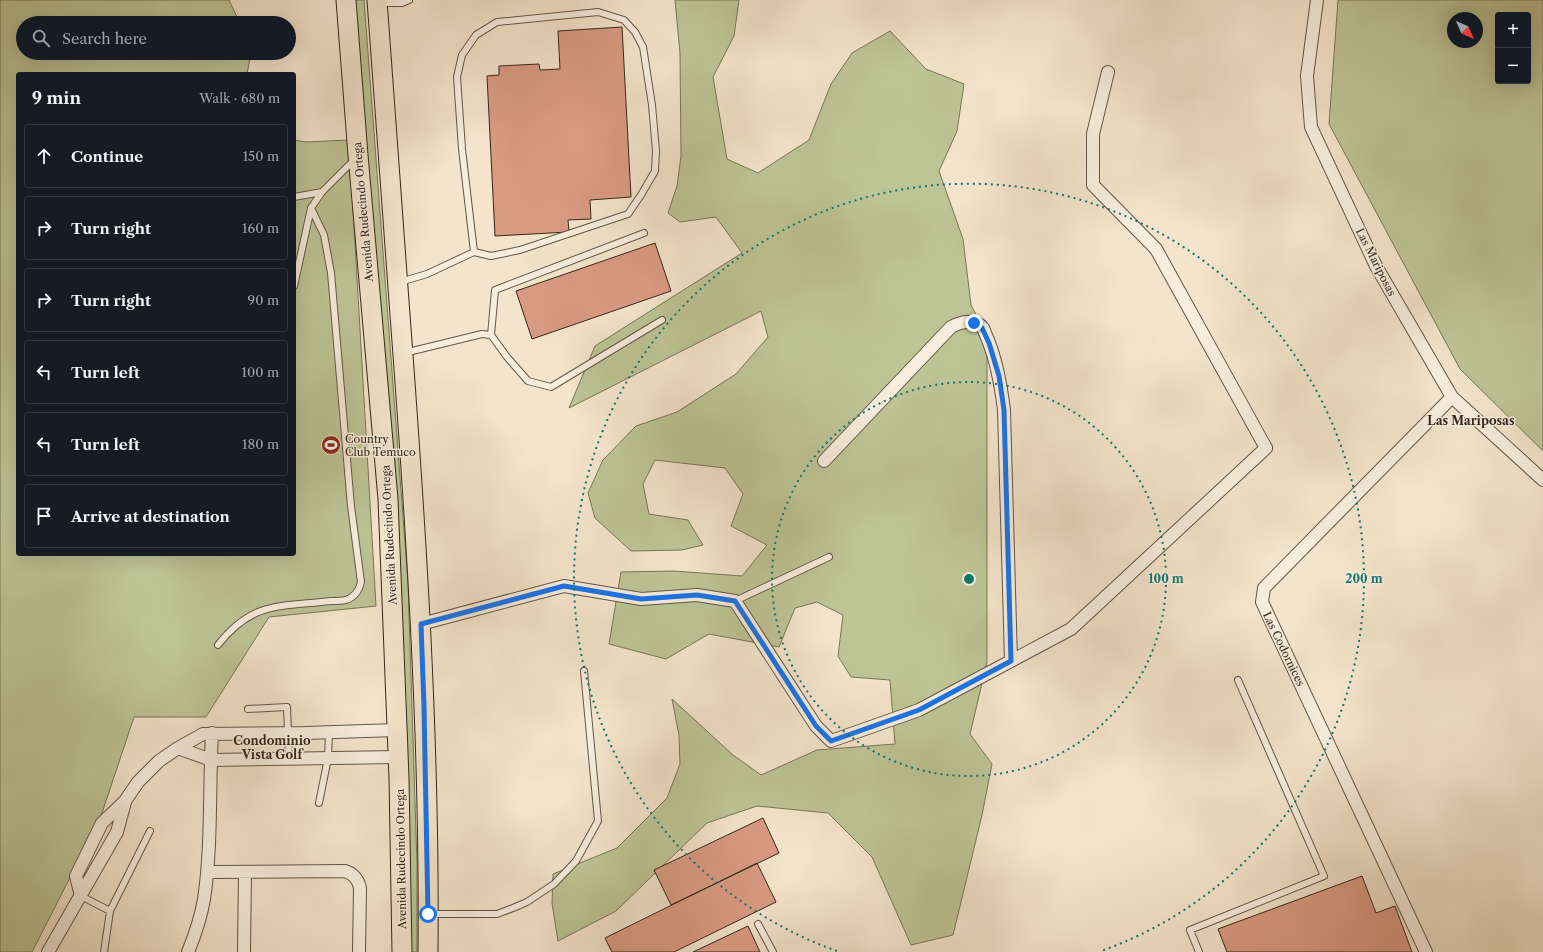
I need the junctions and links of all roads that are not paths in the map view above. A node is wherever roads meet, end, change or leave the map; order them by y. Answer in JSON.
{"nodes":[{"id":1,"x":346,"y":0,"type":"edge"},
{"id":2,"x":409,"y":0,"type":"edge"},
{"id":3,"x":1317,"y":0,"type":"edge"},
{"id":4,"x":377,"y":2,"type":"edge"},
{"id":5,"x":1108,"y":72,"type":"dead end"},
{"id":6,"x":358,"y":156,"type":"junction"},
{"id":7,"x":322,"y":192,"type":"junction"},
{"id":8,"x":296,"y":197,"type":"edge"},
{"id":9,"x":311,"y":208,"type":"junction"},
{"id":10,"x":644,"y":233,"type":"dead end"},
{"id":11,"x":474,"y":252,"type":"junction"},
{"id":12,"x":296,"y":277,"type":"edge"},
{"id":13,"x":398,"y":282,"type":"junction"},
{"id":14,"x":662,"y":320,"type":"dead end"},
{"id":15,"x":491,"y":335,"type":"junction"},
{"id":16,"x":403,"y":353,"type":"junction"},
{"id":17,"x":1452,"y":397,"type":"junction"},
{"id":18,"x":824,"y":461,"type":"dead end"},
{"id":19,"x":1543,"y":480,"type":"edge"},
{"id":20,"x":829,"y":557,"type":"dead end"},
{"id":21,"x":735,"y":601,"type":"junction"},
{"id":22,"x":421,"y":624,"type":"junction"},
{"id":23,"x":218,"y":645,"type":"dead end"},
{"id":24,"x":1011,"y":661,"type":"junction"},
{"id":25,"x":584,"y":671,"type":"dead end"},
{"id":26,"x":1238,"y":680,"type":"dead end"},
{"id":27,"x":248,"y":709,"type":"dead end"},
{"id":28,"x":397,"y":730,"type":"junction"},
{"id":29,"x":329,"y":732,"type":"junction"},
{"id":30,"x":212,"y":733,"type":"junction"},
{"id":31,"x":288,"y":733,"type":"junction"},
{"id":32,"x":178,"y":748,"type":"junction"},
{"id":33,"x":398,"y":757,"type":"junction"},
{"id":34,"x":328,"y":758,"type":"junction"},
{"id":35,"x":289,"y":759,"type":"junction"},
{"id":36,"x":211,"y":760,"type":"junction"},
{"id":37,"x":319,"y":803,"type":"dead end"},
{"id":38,"x":150,"y":831,"type":"dead end"},
{"id":39,"x":207,"y":872,"type":"junction"},
{"id":40,"x":245,"y":872,"type":"junction"},
{"id":41,"x":81,"y":896,"type":"junction"},
{"id":42,"x":110,"y":911,"type":"junction"},
{"id":43,"x":428,"y":914,"type":"junction"},
{"id":44,"x":758,"y":924,"type":"dead end"},
{"id":45,"x":48,"y":952,"type":"edge"},
{"id":46,"x":104,"y":952,"type":"edge"},
{"id":47,"x":188,"y":952,"type":"edge"},
{"id":48,"x":244,"y":952,"type":"edge"},
{"id":49,"x":359,"y":952,"type":"edge"},
{"id":50,"x":402,"y":952,"type":"edge"},
{"id":51,"x":428,"y":952,"type":"edge"},
{"id":52,"x":773,"y":952,"type":"edge"},
{"id":53,"x":1199,"y":952,"type":"edge"},
{"id":54,"x":1426,"y":952,"type":"edge"}],
"edges":[{"from":1,"to":6,"type":"main road","name":"Avenida Rudecindo Ortega"},
{"from":2,"to":4,"type":"lane"},
{"from":3,"to":17,"type":"street","name":"Las Mariposas"},
{"from":4,"to":13,"type":"main road"},
{"from":5,"to":24,"type":"street"},
{"from":6,"to":7,"type":"lane"},
{"from":6,"to":28,"type":"main road","name":"Avenida Rudecindo Ortega"},
{"from":7,"to":8,"type":"lane"},
{"from":7,"to":9,"type":"lane"},
{"from":9,"to":12,"type":"lane"},
{"from":9,"to":23,"type":"lane"},
{"from":10,"to":15,"type":"lane"},
{"from":11,"to":11,"type":"lane"},
{"from":11,"to":13,"type":"lane"},
{"from":13,"to":16,"type":"main road"},
{"from":14,"to":15,"type":"lane"},
{"from":15,"to":16,"type":"lane"},
{"from":16,"to":22,"type":"main road"},
{"from":17,"to":19,"type":"street","name":"Las Mariposas"},
{"from":17,"to":54,"type":"street","name":"Las Codornices"},
{"from":18,"to":24,"type":"street"},
{"from":20,"to":21,"type":"lane"},
{"from":21,"to":22,"type":"street"},
{"from":21,"to":24,"type":"street"},
{"from":22,"to":43,"type":"main road"},
{"from":25,"to":43,"type":"lane"},
{"from":26,"to":53,"type":"lane"},
{"from":27,"to":31,"type":"lane"},
{"from":28,"to":29,"type":"street"},
{"from":28,"to":33,"type":"main road","name":"Avenida Rudecindo Ortega"},
{"from":29,"to":31,"type":"street"},
{"from":29,"to":34,"type":"lane"},
{"from":30,"to":31,"type":"street"},
{"from":30,"to":32,"type":"street"},
{"from":30,"to":36,"type":"street"},
{"from":31,"to":35,"type":"lane"},
{"from":32,"to":36,"type":"street"},
{"from":32,"to":41,"type":"street"},
{"from":33,"to":34,"type":"street"},
{"from":33,"to":50,"type":"main road","name":"Avenida Rudecindo Ortega"},
{"from":34,"to":35,"type":"street"},
{"from":34,"to":37,"type":"lane"},
{"from":35,"to":36,"type":"street"},
{"from":36,"to":39,"type":"street"},
{"from":38,"to":42,"type":"lane"},
{"from":39,"to":40,"type":"street"},
{"from":39,"to":47,"type":"street"},
{"from":40,"to":48,"type":"street"},
{"from":40,"to":49,"type":"street"},
{"from":41,"to":42,"type":"lane"},
{"from":41,"to":45,"type":"street"},
{"from":42,"to":46,"type":"lane"},
{"from":43,"to":51,"type":"main road"},
{"from":44,"to":52,"type":"lane"}]}
